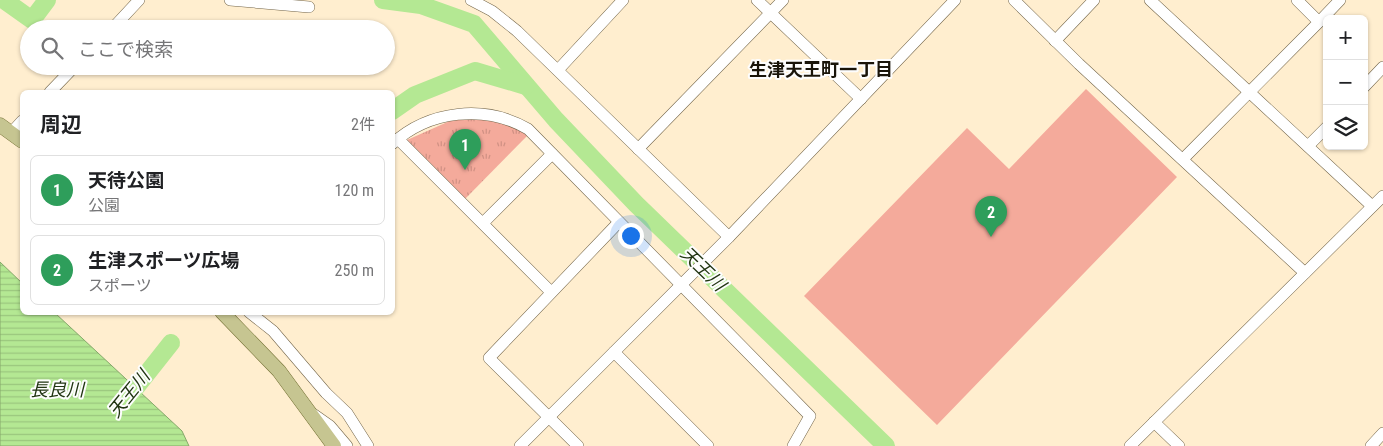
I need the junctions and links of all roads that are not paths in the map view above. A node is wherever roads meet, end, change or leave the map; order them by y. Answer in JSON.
{"nodes":[{"id":1,"x":139,"y":0,"type":"edge"},
{"id":2,"x":230,"y":0,"type":"edge"},
{"id":3,"x":471,"y":0,"type":"edge"},
{"id":4,"x":623,"y":0,"type":"edge"},
{"id":5,"x":757,"y":0,"type":"edge"},
{"id":6,"x":783,"y":0,"type":"edge"},
{"id":7,"x":955,"y":0,"type":"edge"},
{"id":8,"x":1014,"y":0,"type":"edge"},
{"id":9,"x":1094,"y":0,"type":"edge"},
{"id":10,"x":1150,"y":0,"type":"edge"},
{"id":11,"x":1297,"y":0,"type":"edge"},
{"id":12,"x":1340,"y":0,"type":"edge"},
{"id":13,"x":309,"y":7,"type":"dead end"},
{"id":14,"x":770,"y":13,"type":"junction"},
{"id":15,"x":120,"y":20,"type":"edge"},
{"id":16,"x":1319,"y":22,"type":"junction"},
{"id":17,"x":1055,"y":40,"type":"junction"},
{"id":18,"x":1383,"y":67,"type":"edge"},
{"id":19,"x":558,"y":70,"type":"junction"},
{"id":20,"x":67,"y":75,"type":"edge"},
{"id":21,"x":1368,"y":83,"type":"edge"},
{"id":22,"x":52,"y":90,"type":"edge"},
{"id":23,"x":1249,"y":92,"type":"junction"},
{"id":24,"x":861,"y":99,"type":"junction"},
{"id":25,"x":20,"y":123,"type":"edge"},
{"id":26,"x":1323,"y":131,"type":"edge"},
{"id":27,"x":11,"y":133,"type":"edge"},
{"id":28,"x":395,"y":141,"type":"edge"},
{"id":29,"x":1308,"y":146,"type":"junction"},
{"id":30,"x":638,"y":149,"type":"junction"},
{"id":31,"x":552,"y":154,"type":"junction"},
{"id":32,"x":1183,"y":159,"type":"junction"},
{"id":33,"x":1383,"y":196,"type":"edge"},
{"id":34,"x":1372,"y":206,"type":"junction"},
{"id":35,"x":619,"y":222,"type":"junction"},
{"id":36,"x":483,"y":223,"type":"junction"},
{"id":37,"x":726,"y":240,"type":"junction"},
{"id":38,"x":1305,"y":273,"type":"junction"},
{"id":39,"x":683,"y":284,"type":"junction"},
{"id":40,"x":551,"y":292,"type":"junction"},
{"id":41,"x":225,"y":315,"type":"edge"},
{"id":42,"x":253,"y":315,"type":"edge"},
{"id":43,"x":614,"y":352,"type":"junction"},
{"id":44,"x":311,"y":413,"type":"junction"},
{"id":45,"x":549,"y":417,"type":"junction"},
{"id":46,"x":1154,"y":422,"type":"junction"},
{"id":47,"x":1383,"y":433,"type":"edge"},
{"id":48,"x":334,"y":446,"type":"edge"},
{"id":49,"x":347,"y":446,"type":"edge"},
{"id":50,"x":368,"y":446,"type":"edge"},
{"id":51,"x":520,"y":446,"type":"edge"},
{"id":52,"x":578,"y":446,"type":"edge"},
{"id":53,"x":708,"y":446,"type":"edge"},
{"id":54,"x":794,"y":446,"type":"edge"},
{"id":55,"x":1130,"y":446,"type":"edge"},
{"id":56,"x":1179,"y":446,"type":"edge"},
{"id":57,"x":1371,"y":446,"type":"edge"}],
"edges":[{"from":1,"to":15,"type":"street"},
{"from":2,"to":13,"type":"street"},
{"from":3,"to":19,"type":"street"},
{"from":4,"to":19,"type":"street"},
{"from":5,"to":14,"type":"street"},
{"from":6,"to":14,"type":"street"},
{"from":7,"to":24,"type":"street"},
{"from":8,"to":17,"type":"street"},
{"from":9,"to":17,"type":"street"},
{"from":10,"to":23,"type":"street"},
{"from":11,"to":16,"type":"street"},
{"from":12,"to":16,"type":"street"},
{"from":14,"to":24,"type":"street"},
{"from":14,"to":30,"type":"street"},
{"from":16,"to":23,"type":"street"},
{"from":17,"to":32,"type":"street"},
{"from":18,"to":21,"type":"street"},
{"from":19,"to":30,"type":"street"},
{"from":20,"to":22,"type":"street"},
{"from":23,"to":29,"type":"street"},
{"from":23,"to":32,"type":"street"},
{"from":24,"to":37,"type":"street"},
{"from":25,"to":27,"type":"street"},
{"from":26,"to":29,"type":"street"},
{"from":28,"to":31,"type":"street"},
{"from":28,"to":36,"type":"street"},
{"from":29,"to":34,"type":"street"},
{"from":30,"to":37,"type":"street"},
{"from":31,"to":35,"type":"street"},
{"from":31,"to":36,"type":"street"},
{"from":32,"to":38,"type":"street"},
{"from":33,"to":34,"type":"street"},
{"from":34,"to":38,"type":"street"},
{"from":35,"to":39,"type":"street"},
{"from":35,"to":40,"type":"street"},
{"from":36,"to":40,"type":"street"},
{"from":37,"to":39,"type":"street"},
{"from":38,"to":46,"type":"street"},
{"from":39,"to":43,"type":"street"},
{"from":39,"to":54,"type":"street"},
{"from":40,"to":45,"type":"street"},
{"from":41,"to":44,"type":"main road"},
{"from":42,"to":50,"type":"street"},
{"from":43,"to":45,"type":"street"},
{"from":43,"to":53,"type":"street"},
{"from":44,"to":48,"type":"main road"},
{"from":44,"to":49,"type":"street"},
{"from":45,"to":51,"type":"street"},
{"from":45,"to":52,"type":"street"},
{"from":46,"to":55,"type":"street"},
{"from":46,"to":56,"type":"street"},
{"from":47,"to":57,"type":"street"}]}
